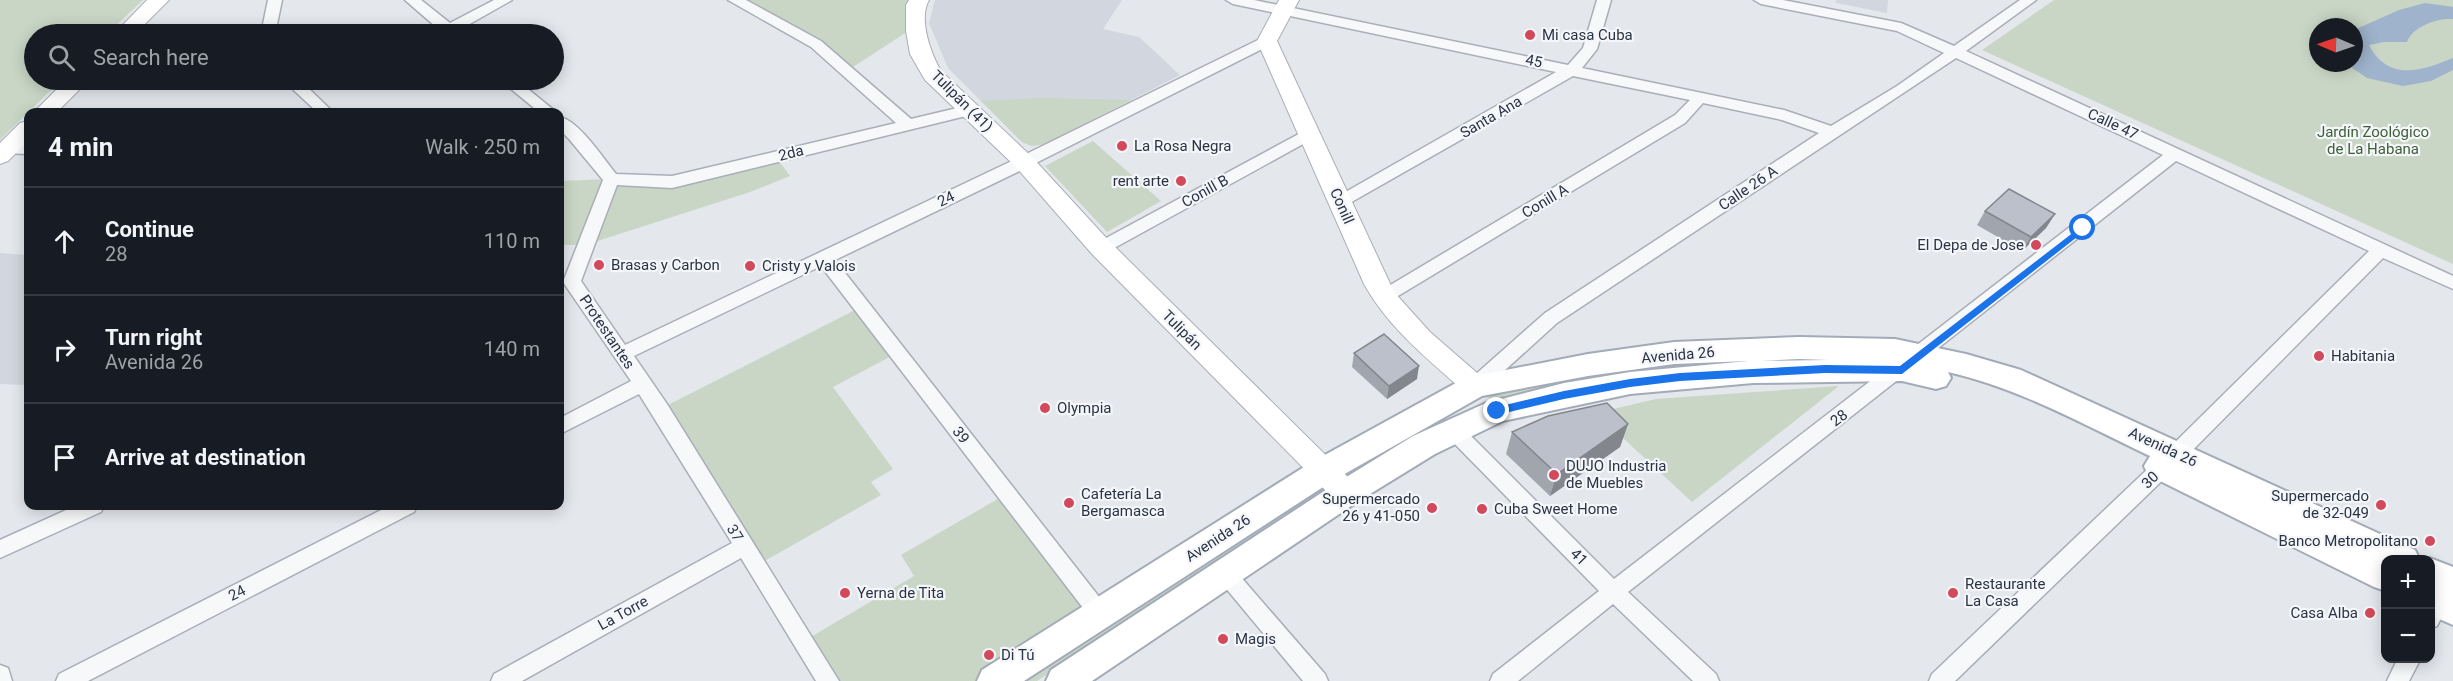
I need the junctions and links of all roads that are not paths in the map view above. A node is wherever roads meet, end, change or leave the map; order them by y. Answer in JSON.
{"nodes":[{"id":1,"x":159,"y":0,"type":"edge"},
{"id":2,"x":274,"y":0,"type":"edge"},
{"id":3,"x":412,"y":0,"type":"edge"},
{"id":4,"x":505,"y":0,"type":"edge"},
{"id":5,"x":735,"y":0,"type":"edge"},
{"id":6,"x":919,"y":0,"type":"edge"},
{"id":7,"x":1233,"y":0,"type":"edge"},
{"id":8,"x":1604,"y":0,"type":"edge"},
{"id":9,"x":1761,"y":0,"type":"edge"},
{"id":10,"x":2029,"y":0,"type":"edge"},
{"id":11,"x":1286,"y":5,"type":"edge"},
{"id":12,"x":134,"y":24,"type":"edge"},
{"id":13,"x":270,"y":24,"type":"edge"},
{"id":14,"x":441,"y":24,"type":"edge"},
{"id":15,"x":464,"y":24,"type":"edge"},
{"id":16,"x":1268,"y":40,"type":"junction"},
{"id":17,"x":1956,"y":51,"type":"junction"},
{"id":18,"x":1573,"y":69,"type":"junction"},
{"id":19,"x":68,"y":90,"type":"edge"},
{"id":20,"x":302,"y":90,"type":"edge"},
{"id":21,"x":520,"y":90,"type":"edge"},
{"id":22,"x":1700,"y":96,"type":"junction"},
{"id":23,"x":49,"y":108,"type":"edge"},
{"id":24,"x":322,"y":108,"type":"edge"},
{"id":25,"x":543,"y":108,"type":"edge"},
{"id":26,"x":970,"y":110,"type":"junction"},
{"id":27,"x":908,"y":125,"type":"junction"},
{"id":28,"x":1832,"y":133,"type":"junction"},
{"id":29,"x":24,"y":134,"type":"edge"},
{"id":30,"x":1308,"y":134,"type":"junction"},
{"id":31,"x":567,"y":135,"type":"edge"},
{"id":32,"x":12,"y":152,"type":"edge"},
{"id":33,"x":2175,"y":154,"type":"junction"},
{"id":34,"x":1024,"y":162,"type":"junction"},
{"id":35,"x":611,"y":179,"type":"junction"},
{"id":36,"x":1341,"y":202,"type":"junction"},
{"id":37,"x":1101,"y":248,"type":"junction"},
{"id":38,"x":2381,"y":249,"type":"junction"},
{"id":39,"x":823,"y":256,"type":"junction"},
{"id":40,"x":2453,"y":283,"type":"edge"},
{"id":41,"x":566,"y":285,"type":"edge"},
{"id":42,"x":1383,"y":298,"type":"junction"},
{"id":43,"x":622,"y":354,"type":"junction"},
{"id":44,"x":1912,"y":362,"type":"junction"},
{"id":45,"x":642,"y":384,"type":"junction"},
{"id":46,"x":1475,"y":386,"type":"junction"},
{"id":47,"x":564,"y":425,"type":"edge"},
{"id":48,"x":1453,"y":430,"type":"junction"},
{"id":49,"x":2170,"y":461,"type":"junction"},
{"id":50,"x":1334,"y":482,"type":"junction"},
{"id":51,"x":85,"y":510,"type":"edge"},
{"id":52,"x":399,"y":510,"type":"edge"},
{"id":53,"x":744,"y":546,"type":"junction"},
{"id":54,"x":0,"y":549,"type":"edge"},
{"id":55,"x":2392,"y":555,"type":"edge"},
{"id":56,"x":1226,"y":574,"type":"junction"},
{"id":57,"x":2381,"y":575,"type":"edge"},
{"id":58,"x":1613,"y":591,"type":"junction"},
{"id":59,"x":1100,"y":614,"type":"junction"},
{"id":60,"x":2407,"y":663,"type":"edge"},
{"id":61,"x":0,"y":675,"type":"edge"},
{"id":62,"x":2,"y":681,"type":"edge"},
{"id":63,"x":67,"y":681,"type":"edge"},
{"id":64,"x":502,"y":681,"type":"edge"},
{"id":65,"x":828,"y":681,"type":"edge"},
{"id":66,"x":994,"y":681,"type":"edge"},
{"id":67,"x":1063,"y":681,"type":"edge"},
{"id":68,"x":1317,"y":681,"type":"edge"},
{"id":69,"x":1501,"y":681,"type":"edge"},
{"id":70,"x":1708,"y":681,"type":"edge"},
{"id":71,"x":1940,"y":681,"type":"edge"},
{"id":72,"x":2398,"y":681,"type":"edge"}],
"edges":[{"from":1,"to":12,"type":"street"},
{"from":2,"to":13,"type":"street"},
{"from":3,"to":14,"type":"street"},
{"from":4,"to":15,"type":"street"},
{"from":5,"to":27,"type":"street"},
{"from":6,"to":26,"type":"street","name":"Tulipán (41)"},
{"from":7,"to":11,"type":"street","name":"45"},
{"from":8,"to":18,"type":"street","name":"Santa Ana"},
{"from":9,"to":17,"type":"street","name":"Calle 47"},
{"from":10,"to":17,"type":"street","name":"Calle 26 A"},
{"from":11,"to":16,"type":"street"},
{"from":11,"to":18,"type":"street","name":"45"},
{"from":16,"to":30,"type":"street","name":"Conill"},
{"from":16,"to":34,"type":"street","name":"24"},
{"from":17,"to":28,"type":"street","name":"Calle 26 A"},
{"from":17,"to":33,"type":"street","name":"Calle 47"},
{"from":18,"to":22,"type":"street","name":"45"},
{"from":18,"to":36,"type":"street","name":"Santa Ana"},
{"from":19,"to":23,"type":"street"},
{"from":20,"to":24,"type":"street"},
{"from":21,"to":25,"type":"street"},
{"from":22,"to":28,"type":"street","name":"45"},
{"from":22,"to":42,"type":"street","name":"Conill A"},
{"from":26,"to":27,"type":"street","name":"2da"},
{"from":26,"to":34,"type":"street","name":"Tulipán (41)"},
{"from":27,"to":35,"type":"street","name":"2da"},
{"from":28,"to":46,"type":"street","name":"Calle 26 A"},
{"from":29,"to":32,"type":"street"},
{"from":30,"to":36,"type":"street","name":"Conill"},
{"from":30,"to":37,"type":"street","name":"Conill B"},
{"from":31,"to":35,"type":"street"},
{"from":33,"to":38,"type":"street","name":"Calle 47"},
{"from":33,"to":44,"type":"street","name":"28"},
{"from":34,"to":37,"type":"street","name":"Tulipán"},
{"from":34,"to":39,"type":"street","name":"24"},
{"from":35,"to":41,"type":"street","name":"Protestantes"},
{"from":36,"to":42,"type":"street","name":"Conill"},
{"from":37,"to":50,"type":"street","name":"Tulipán"},
{"from":38,"to":40,"type":"street","name":"Calle 47"},
{"from":38,"to":49,"type":"street","name":"30"},
{"from":39,"to":43,"type":"street","name":"24"},
{"from":39,"to":59,"type":"street","name":"39"},
{"from":41,"to":43,"type":"street","name":"Protestantes"},
{"from":42,"to":46,"type":"street","name":"Conill"},
{"from":43,"to":45,"type":"street","name":"Protestantes"},
{"from":44,"to":46,"type":"main road","name":"Avenida 26"},
{"from":44,"to":48,"type":"main road","name":"Avenida 26"},
{"from":44,"to":49,"type":"main road","name":"Avenida 26"},
{"from":44,"to":58,"type":"street","name":"28"},
{"from":45,"to":47,"type":"street"},
{"from":45,"to":53,"type":"street","name":"37"},
{"from":46,"to":48,"type":"main road"},
{"from":46,"to":50,"type":"main road","name":"Avenida 26"},
{"from":48,"to":50,"type":"main road","name":"Avenida 26"},
{"from":48,"to":58,"type":"street","name":"41"},
{"from":49,"to":55,"type":"main road","name":"Avenida 26"},
{"from":49,"to":57,"type":"main road","name":"Avenida 26"},
{"from":49,"to":71,"type":"street","name":"30"},
{"from":50,"to":56,"type":"main road","name":"Avenida 26"},
{"from":50,"to":59,"type":"main road","name":"Avenida 26"},
{"from":51,"to":54,"type":"street"},
{"from":52,"to":63,"type":"street","name":"24"},
{"from":53,"to":64,"type":"street","name":"La Torre"},
{"from":53,"to":65,"type":"street","name":"37"},
{"from":56,"to":67,"type":"main road","name":"Avenida 26"},
{"from":56,"to":68,"type":"street"},
{"from":58,"to":69,"type":"street","name":"28"},
{"from":58,"to":70,"type":"street","name":"41"},
{"from":59,"to":66,"type":"main road","name":"Avenida 26"},
{"from":60,"to":72,"type":"street"},
{"from":61,"to":62,"type":"street"}]}
